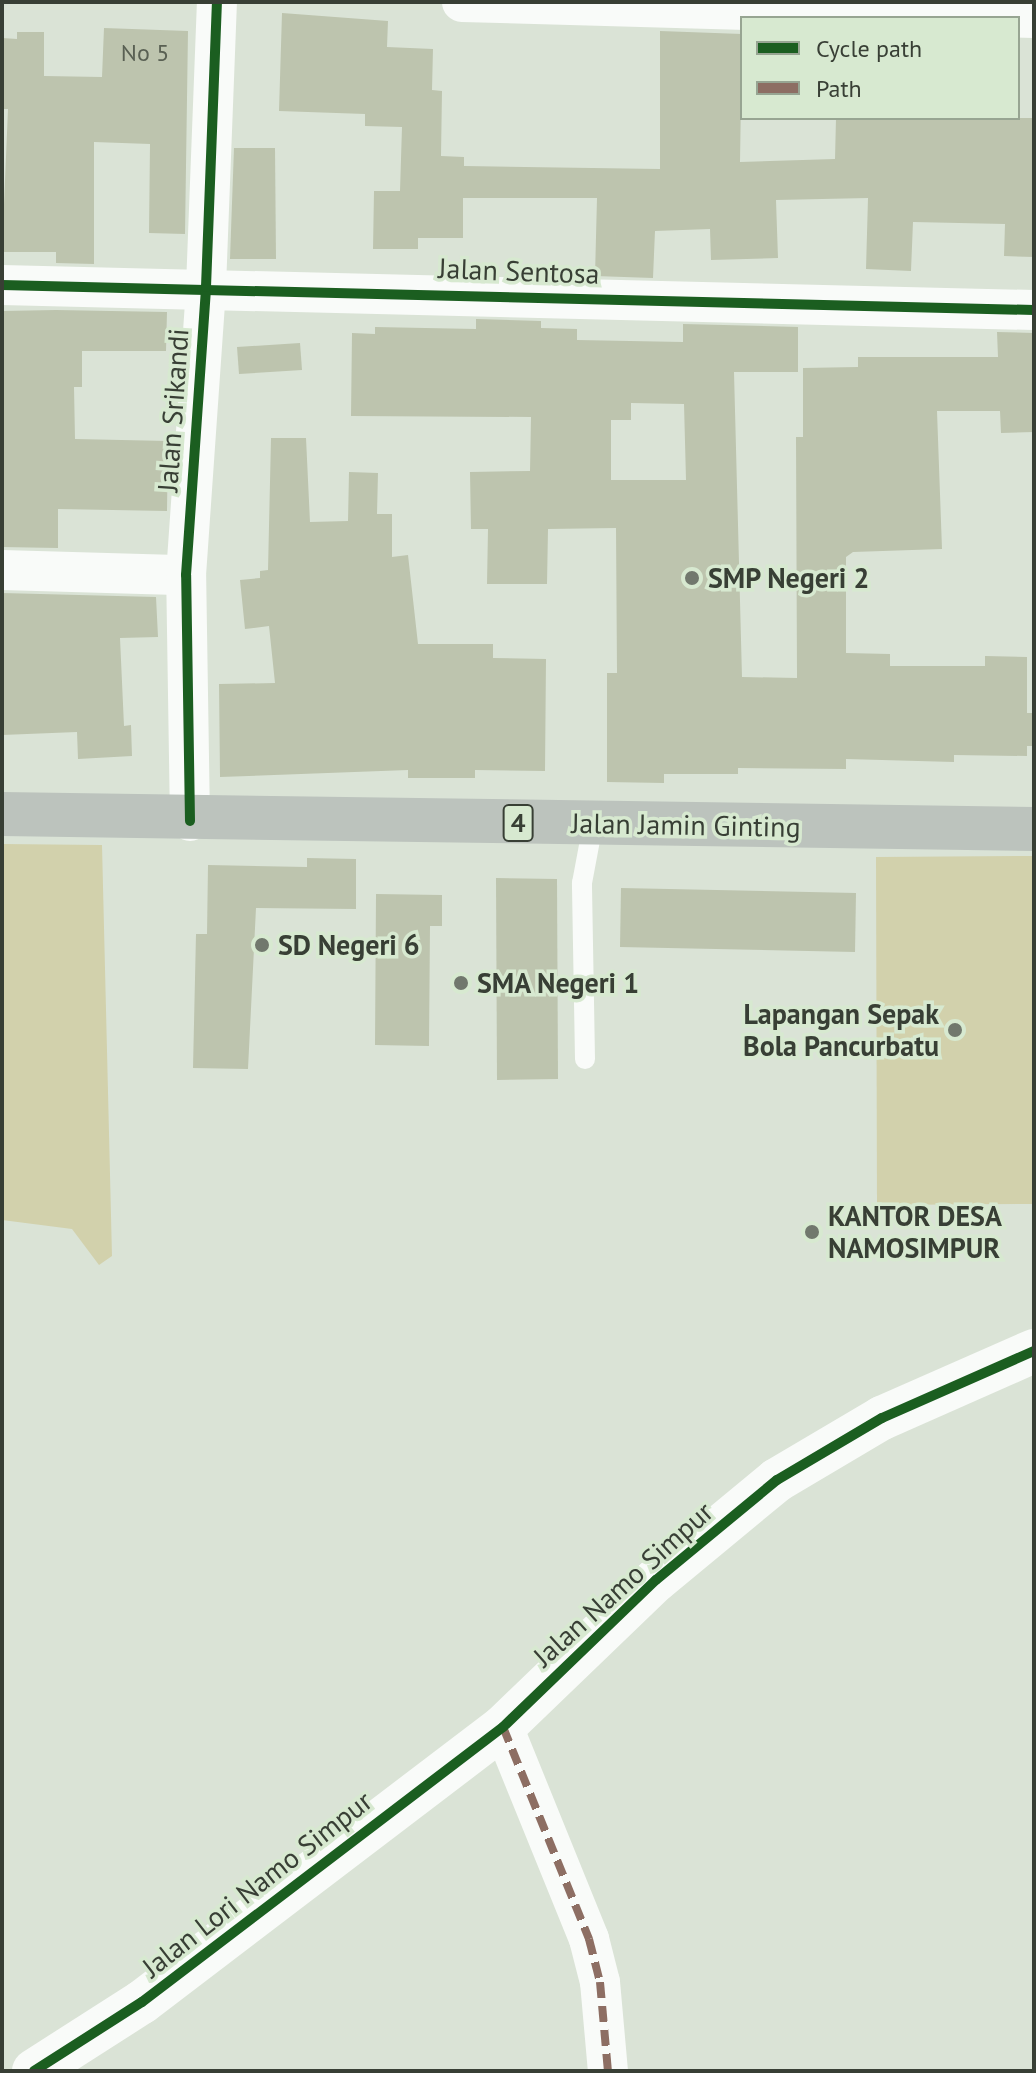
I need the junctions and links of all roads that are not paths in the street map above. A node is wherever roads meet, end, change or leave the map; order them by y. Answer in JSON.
{"nodes":[{"id":1,"x":217,"y":2,"type":"edge"},
{"id":2,"x":462,"y":2,"type":"edge"},
{"id":3,"x":962,"y":16,"type":"edge"},
{"id":4,"x":2,"y":285,"type":"edge"},
{"id":5,"x":206,"y":287,"type":"junction"},
{"id":6,"x":1034,"y":310,"type":"edge"},
{"id":7,"x":2,"y":570,"type":"edge"},
{"id":8,"x":186,"y":575,"type":"junction"},
{"id":9,"x":2,"y":814,"type":"edge"},
{"id":10,"x":190,"y":821,"type":"junction"},
{"id":11,"x":593,"y":824,"type":"junction"},
{"id":12,"x":1034,"y":829,"type":"edge"},
{"id":13,"x":585,"y":1059,"type":"dead end"},
{"id":14,"x":1034,"y":1351,"type":"edge"},
{"id":15,"x":503,"y":1727,"type":"junction"},
{"id":16,"x":34,"y":2071,"type":"edge"},
{"id":17,"x":608,"y":2071,"type":"edge"}],
"edges":[{"from":1,"to":5,"type":"street","name":"Jalan Srikandi"},
{"from":2,"to":3,"type":"street"},
{"from":4,"to":5,"type":"street","name":"Jalan Sentosa"},
{"from":5,"to":6,"type":"street","name":"Jalan Sentosa"},
{"from":5,"to":8,"type":"street","name":"Jalan Srikandi"},
{"from":7,"to":8,"type":"street"},
{"from":8,"to":10,"type":"street","name":"Jalan Srikandi"},
{"from":9,"to":10,"type":"highway","name":"Jalan Jamin Ginting","number":"4"},
{"from":10,"to":11,"type":"highway","name":"Jalan Jamin Ginting","number":"4"},
{"from":11,"to":12,"type":"highway","name":"Jalan Jamin Ginting","number":"4"},
{"from":11,"to":13,"type":"lane"},
{"from":14,"to":15,"type":"street","name":"Jalan Namo Simpur"},
{"from":15,"to":16,"type":"street","name":"Jalan Lori Namo Simpur"},
{"from":15,"to":17,"type":"street"}]}
